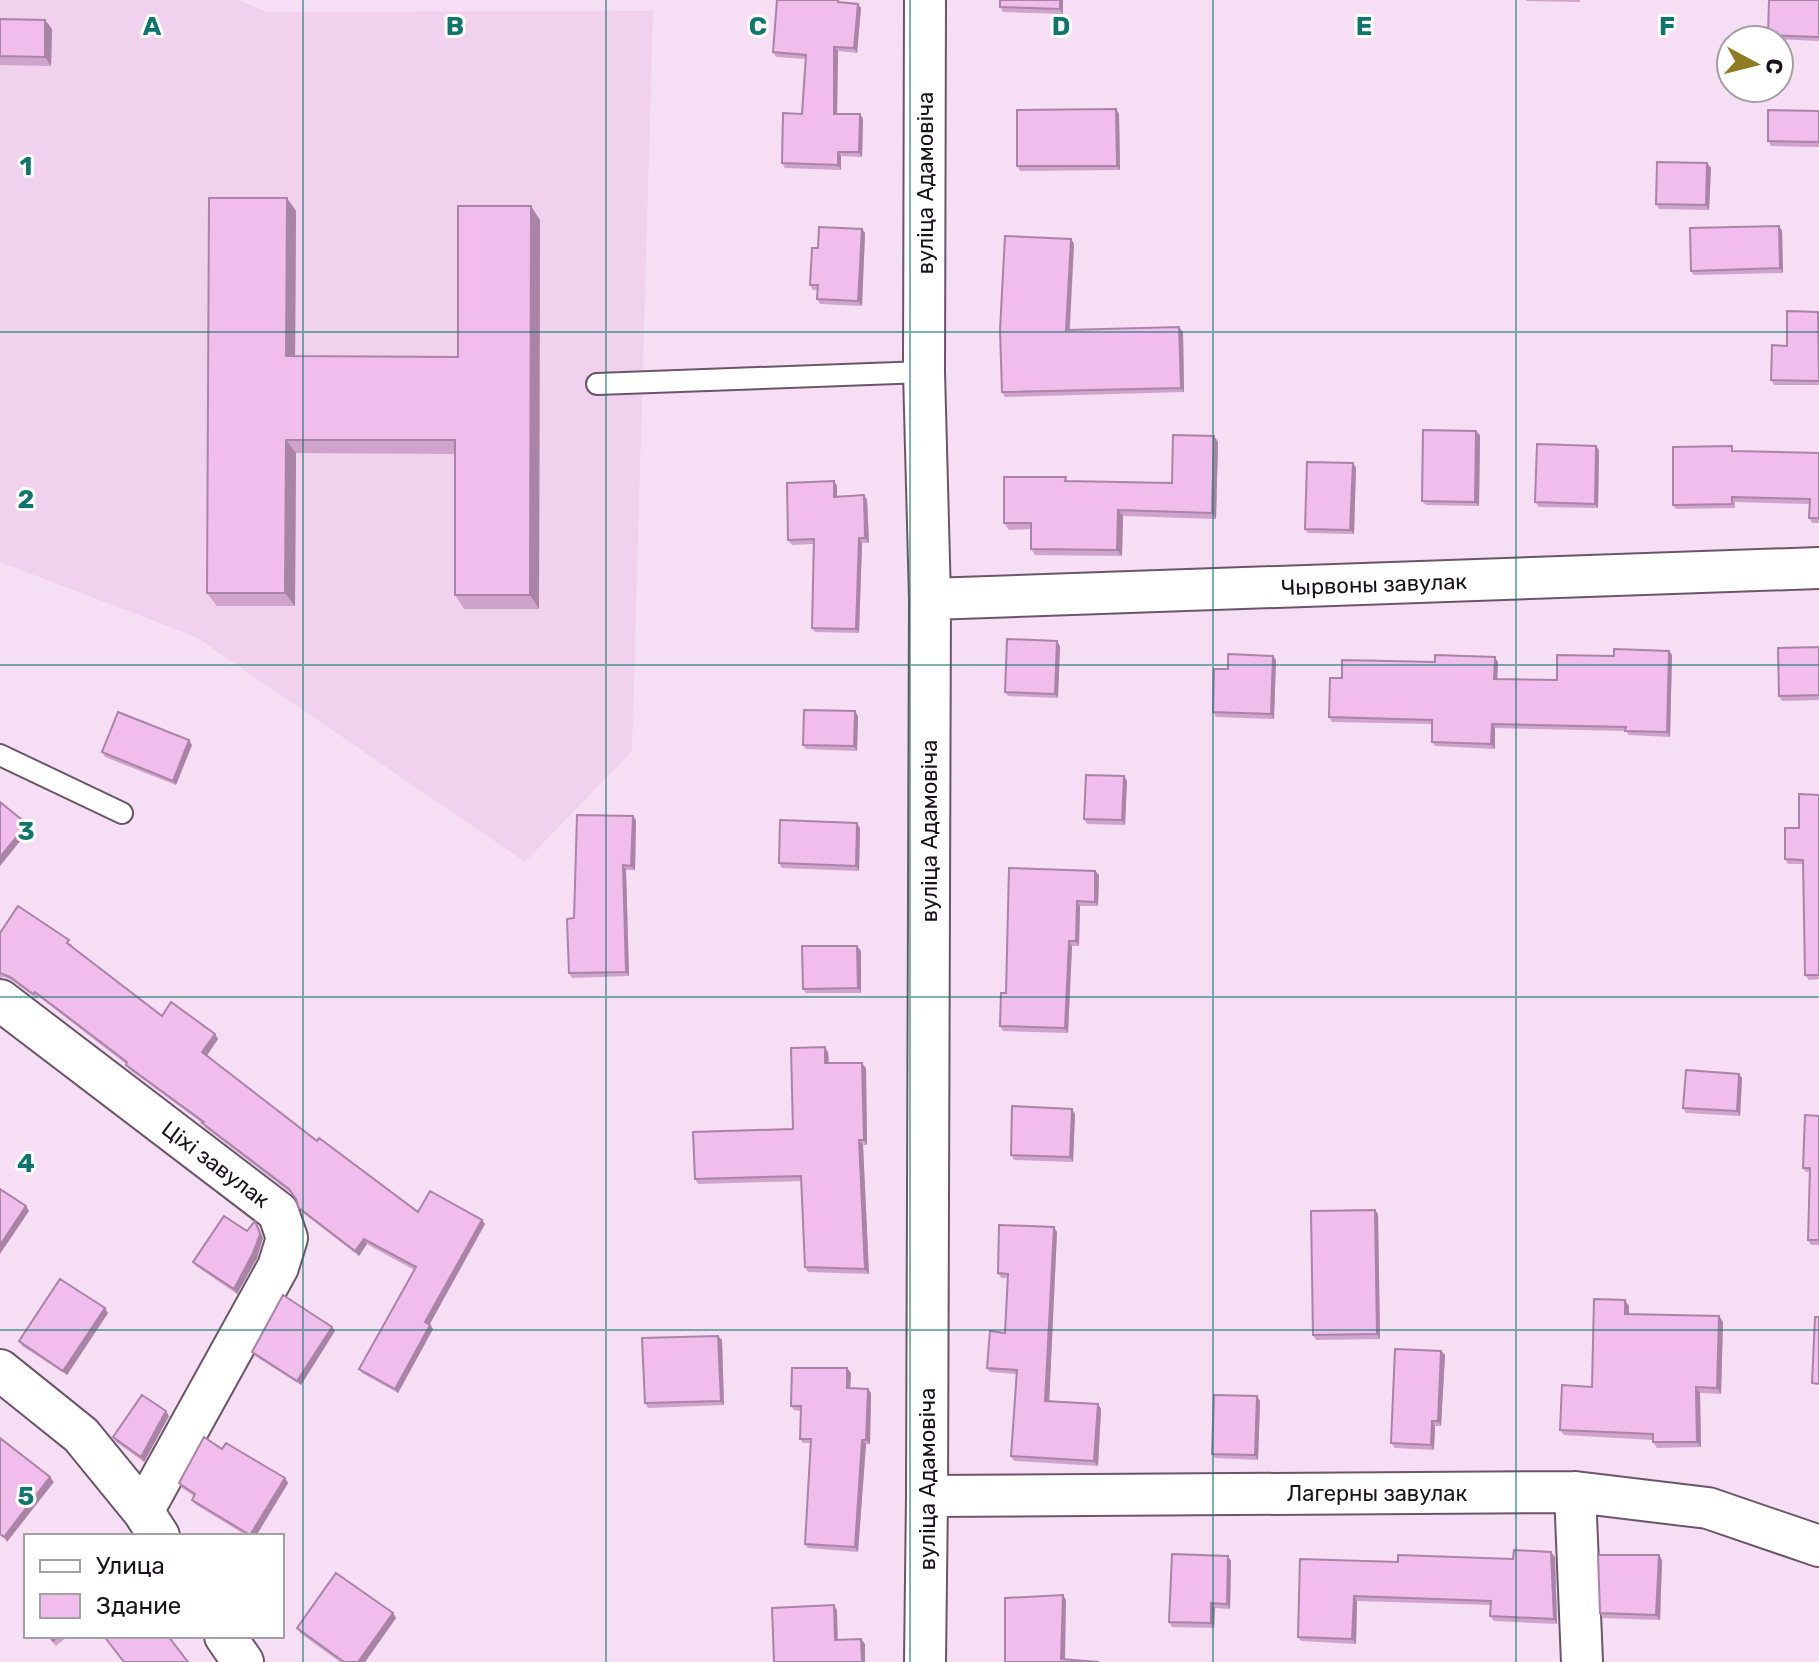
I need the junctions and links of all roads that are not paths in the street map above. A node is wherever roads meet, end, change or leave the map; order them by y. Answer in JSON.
{"nodes":[{"id":1,"x":925,"y":0,"type":"edge"},
{"id":2,"x":924,"y":372,"type":"junction"},
{"id":3,"x":597,"y":384,"type":"dead end"},
{"id":4,"x":1819,"y":568,"type":"edge"},
{"id":5,"x":930,"y":599,"type":"junction"},
{"id":6,"x":0,"y":755,"type":"edge"},
{"id":7,"x":122,"y":813,"type":"dead end"},
{"id":8,"x":0,"y":1000,"type":"edge"},
{"id":9,"x":0,"y":1370,"type":"edge"},
{"id":10,"x":1575,"y":1492,"type":"junction"},
{"id":11,"x":927,"y":1496,"type":"junction"},
{"id":12,"x":151,"y":1524,"type":"edge"},
{"id":13,"x":1819,"y":1546,"type":"edge"},
{"id":14,"x":226,"y":1638,"type":"edge"},
{"id":15,"x":243,"y":1662,"type":"edge"},
{"id":16,"x":925,"y":1662,"type":"edge"},
{"id":17,"x":1582,"y":1662,"type":"edge"}],
"edges":[{"from":1,"to":2,"type":"street","name":"вуліца Адамовіча"},
{"from":2,"to":3,"type":"lane"},
{"from":2,"to":5,"type":"street","name":"вуліца Адамовіча"},
{"from":4,"to":5,"type":"street","name":"Чырвоны завулак"},
{"from":5,"to":11,"type":"street","name":"вуліца Адамовіча"},
{"from":6,"to":7,"type":"lane"},
{"from":8,"to":12,"type":"street","name":"Ціхі завулак"},
{"from":9,"to":12,"type":"street"},
{"from":10,"to":11,"type":"street","name":"Лагерны завулак"},
{"from":10,"to":13,"type":"street","name":"Лагерны завулак"},
{"from":10,"to":17,"type":"street"},
{"from":11,"to":16,"type":"street","name":"вуліца Адамовіча"},
{"from":14,"to":15,"type":"street"}]}
